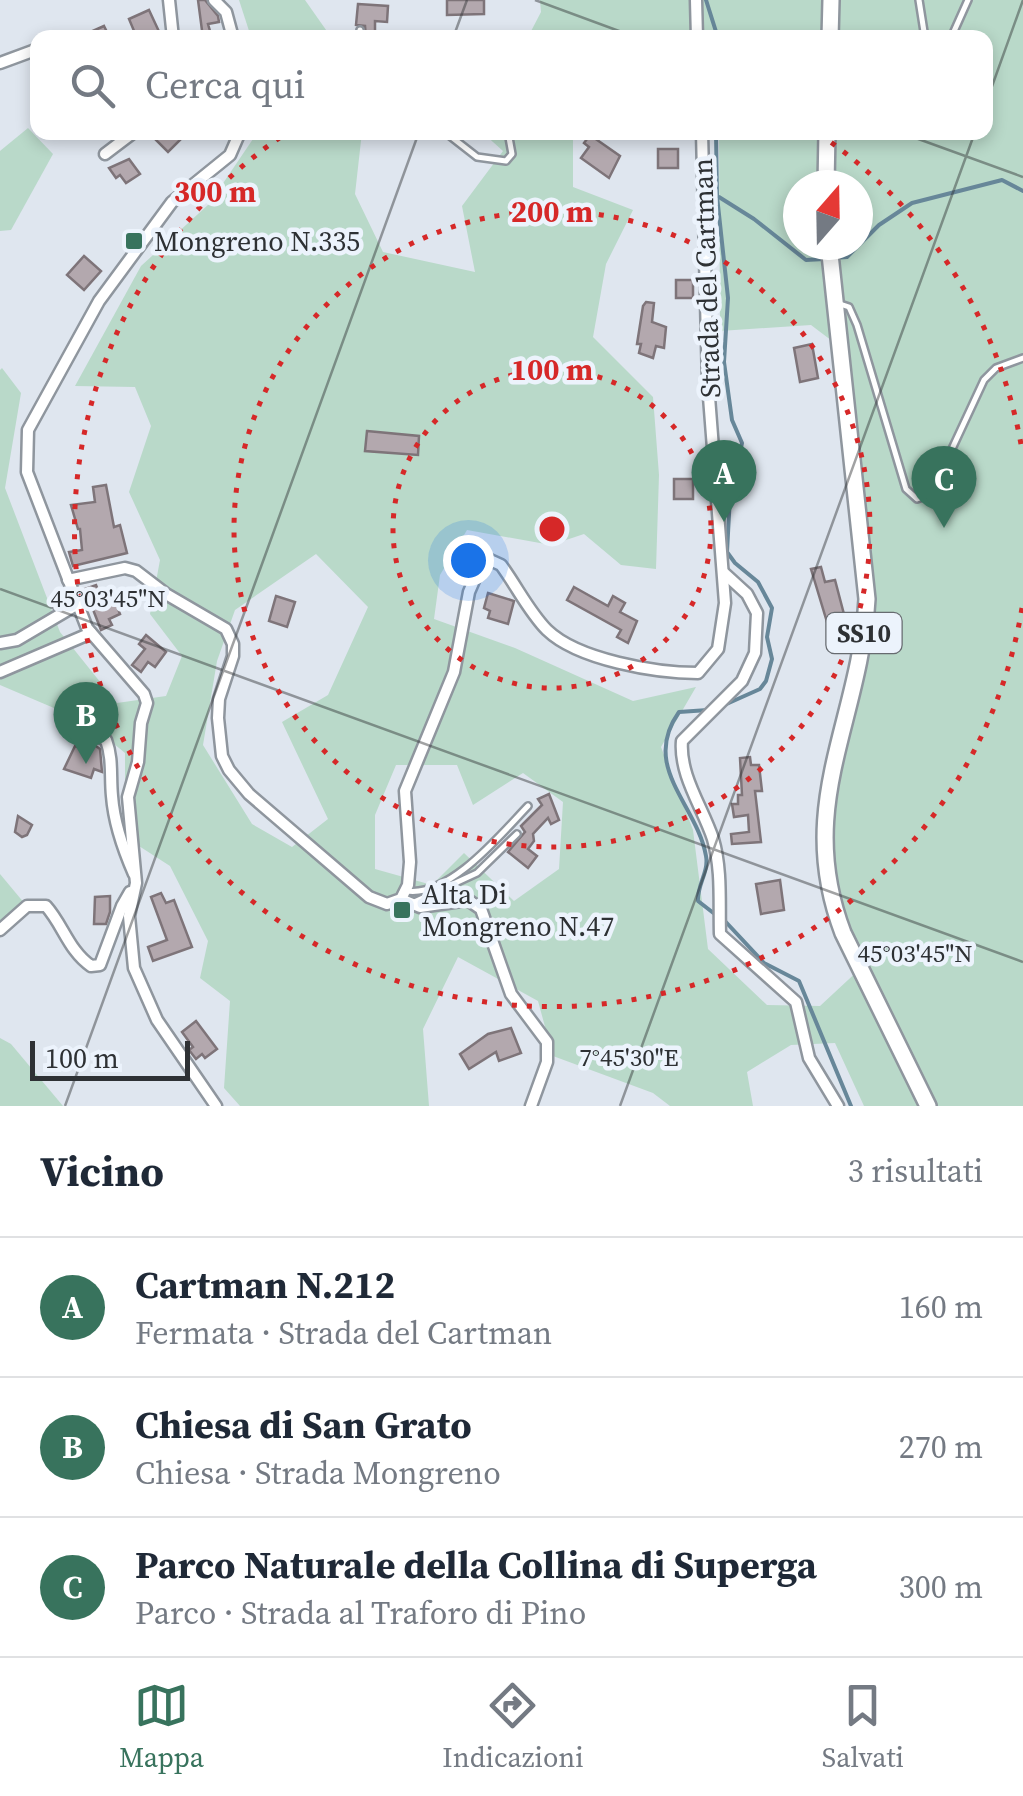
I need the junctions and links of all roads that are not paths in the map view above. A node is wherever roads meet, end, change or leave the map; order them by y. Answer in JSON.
{"nodes":[{"id":1,"x":169,"y":0,"type":"edge"},
{"id":2,"x":214,"y":0,"type":"edge"},
{"id":3,"x":696,"y":0,"type":"edge"},
{"id":4,"x":831,"y":0,"type":"edge"},
{"id":5,"x":919,"y":0,"type":"edge"},
{"id":6,"x":968,"y":0,"type":"edge"},
{"id":7,"x":172,"y":30,"type":"edge"},
{"id":8,"x":232,"y":30,"type":"edge"},
{"id":9,"x":696,"y":30,"type":"edge"},
{"id":10,"x":830,"y":30,"type":"edge"},
{"id":11,"x":924,"y":30,"type":"edge"},
{"id":12,"x":954,"y":30,"type":"edge"},
{"id":13,"x":30,"y":53,"type":"edge"},
{"id":14,"x":0,"y":64,"type":"edge"},
{"id":15,"x":115,"y":140,"type":"edge"},
{"id":16,"x":237,"y":140,"type":"edge"},
{"id":17,"x":456,"y":140,"type":"edge"},
{"id":18,"x":509,"y":140,"type":"edge"},
{"id":19,"x":702,"y":140,"type":"edge"},
{"id":20,"x":827,"y":140,"type":"edge"},
{"id":21,"x":105,"y":154,"type":"dead end"},
{"id":22,"x":826,"y":170,"type":"edge"},
{"id":23,"x":830,"y":260,"type":"edge"},
{"id":24,"x":834,"y":302,"type":"junction"},
{"id":25,"x":1023,"y":358,"type":"edge"},
{"id":26,"x":724,"y":573,"type":"junction"},
{"id":27,"x":68,"y":580,"type":"junction"},
{"id":28,"x":78,"y":604,"type":"junction"},
{"id":29,"x":91,"y":633,"type":"junction"},
{"id":30,"x":0,"y":643,"type":"edge"},
{"id":31,"x":0,"y":672,"type":"edge"},
{"id":32,"x":76,"y":732,"type":"dead end"},
{"id":33,"x":528,"y":806,"type":"dead end"},
{"id":34,"x":517,"y":834,"type":"dead end"},
{"id":35,"x":133,"y":880,"type":"junction"},
{"id":36,"x":406,"y":898,"type":"junction"},
{"id":37,"x":0,"y":930,"type":"edge"},
{"id":38,"x":216,"y":1106,"type":"edge"},
{"id":39,"x":531,"y":1106,"type":"edge"},
{"id":40,"x":838,"y":1106,"type":"edge"},
{"id":41,"x":928,"y":1106,"type":"edge"}],
"edges":[{"from":1,"to":7,"type":"street"},
{"from":2,"to":8,"type":"street"},
{"from":3,"to":9,"type":"street"},
{"from":4,"to":10,"type":"main road"},
{"from":5,"to":11,"type":"lane"},
{"from":6,"to":12,"type":"lane"},
{"from":13,"to":14,"type":"street"},
{"from":15,"to":21,"type":"street"},
{"from":16,"to":27,"type":"street"},
{"from":17,"to":18,"type":"lane"},
{"from":19,"to":26,"type":"street","name":"Strada del Cartman"},
{"from":20,"to":22,"type":"main road"},
{"from":23,"to":24,"type":"main road","number":"SS10"},
{"from":24,"to":25,"type":"lane"},
{"from":24,"to":41,"type":"main road","number":"SS10"},
{"from":26,"to":36,"type":"street","name":"Strada del Cartman"},
{"from":26,"to":40,"type":"street"},
{"from":27,"to":28,"type":"street"},
{"from":27,"to":36,"type":"street"},
{"from":28,"to":29,"type":"street"},
{"from":28,"to":30,"type":"street"},
{"from":29,"to":31,"type":"street"},
{"from":29,"to":35,"type":"street"},
{"from":32,"to":35,"type":"street"},
{"from":33,"to":36,"type":"lane"},
{"from":34,"to":36,"type":"lane"},
{"from":35,"to":37,"type":"street"},
{"from":35,"to":38,"type":"street"},
{"from":36,"to":39,"type":"street"}]}
